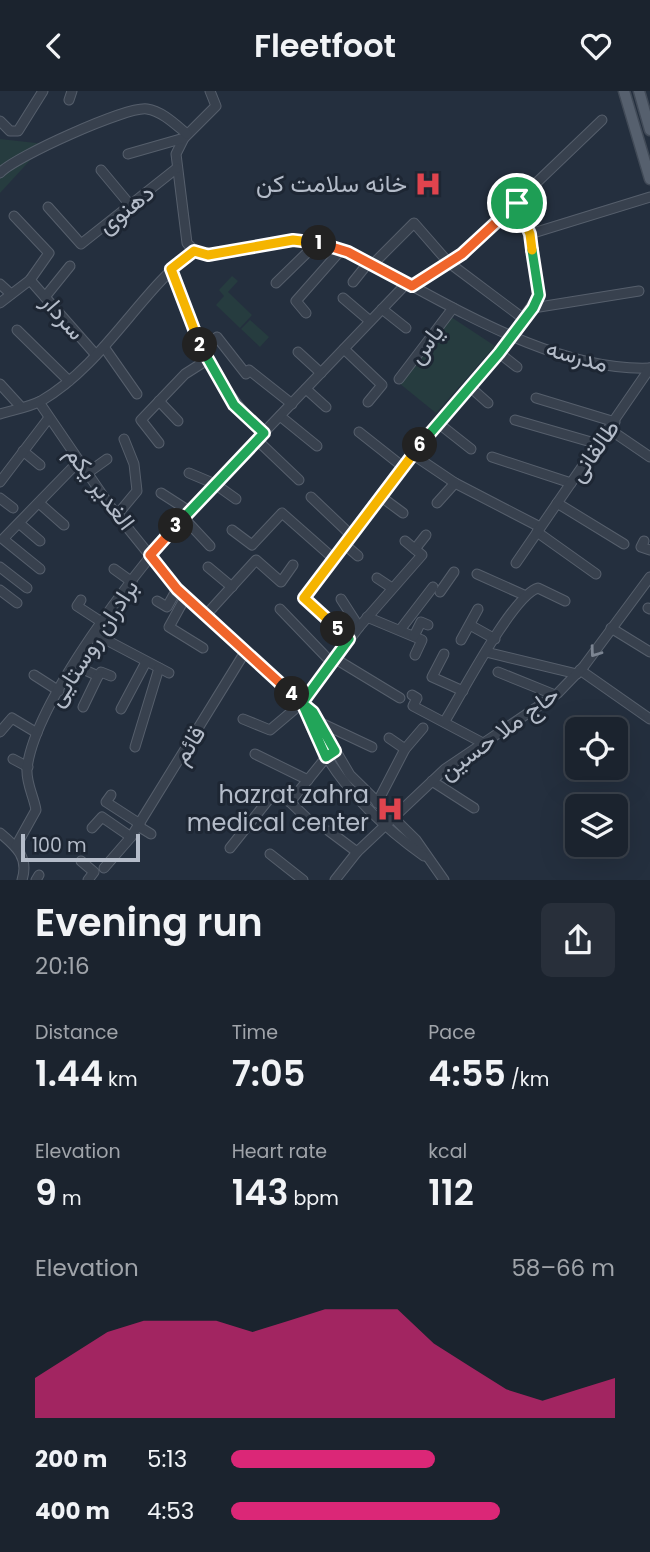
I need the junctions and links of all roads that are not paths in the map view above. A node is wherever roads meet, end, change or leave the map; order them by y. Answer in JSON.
{"nodes":[{"id":1,"x":43,"y":91,"type":"edge"},
{"id":2,"x":210,"y":91,"type":"edge"},
{"id":3,"x":624,"y":91,"type":"edge"},
{"id":4,"x":639,"y":91,"type":"edge"},
{"id":5,"x":602,"y":120,"type":"dead end"},
{"id":6,"x":0,"y":121,"type":"edge"},
{"id":7,"x":650,"y":129,"type":"edge"},
{"id":8,"x":186,"y":136,"type":"junction"},
{"id":9,"x":128,"y":155,"type":"dead end"},
{"id":10,"x":177,"y":168,"type":"junction"},
{"id":11,"x":101,"y":170,"type":"dead end"},
{"id":12,"x":0,"y":173,"type":"edge"},
{"id":13,"x":650,"y":179,"type":"edge"},
{"id":14,"x":650,"y":197,"type":"edge"},
{"id":15,"x":517,"y":203,"type":"junction"},
{"id":16,"x":131,"y":206,"type":"junction"},
{"id":17,"x":48,"y":207,"type":"dead end"},
{"id":18,"x":14,"y":216,"type":"dead end"},
{"id":19,"x":530,"y":234,"type":"junction"},
{"id":20,"x":317,"y":243,"type":"junction"},
{"id":21,"x":190,"y":247,"type":"junction"},
{"id":22,"x":341,"y":250,"type":"junction"},
{"id":23,"x":448,"y":262,"type":"junction"},
{"id":24,"x":371,"y":263,"type":"junction"},
{"id":25,"x":70,"y":266,"type":"dead end"},
{"id":26,"x":171,"y":269,"type":"junction"},
{"id":27,"x":30,"y":279,"type":"junction"},
{"id":28,"x":353,"y":282,"type":"dead end"},
{"id":29,"x":276,"y":283,"type":"dead end"},
{"id":30,"x":0,"y":284,"type":"edge"},
{"id":31,"x":409,"y":285,"type":"junction"},
{"id":32,"x":639,"y":291,"type":"dead end"},
{"id":33,"x":11,"y":294,"type":"junction"},
{"id":34,"x":45,"y":297,"type":"junction"},
{"id":35,"x":343,"y":298,"type":"dead end"},
{"id":36,"x":0,"y":303,"type":"edge"},
{"id":37,"x":453,"y":308,"type":"junction"},
{"id":38,"x":533,"y":308,"type":"junction"},
{"id":39,"x":382,"y":309,"type":"junction"},
{"id":40,"x":306,"y":313,"type":"dead end"},
{"id":41,"x":524,"y":320,"type":"junction"},
{"id":42,"x":370,"y":321,"type":"junction"},
{"id":43,"x":406,"y":328,"type":"dead end"},
{"id":44,"x":17,"y":330,"type":"dead end"},
{"id":45,"x":511,"y":336,"type":"junction"},
{"id":46,"x":217,"y":337,"type":"dead end"},
{"id":47,"x":104,"y":347,"type":"junction"},
{"id":48,"x":344,"y":349,"type":"junction"},
{"id":49,"x":298,"y":352,"type":"dead end"},
{"id":50,"x":499,"y":353,"type":"junction"},
{"id":51,"x":96,"y":355,"type":"junction"},
{"id":52,"x":207,"y":361,"type":"junction"},
{"id":53,"x":517,"y":366,"type":"dead end"},
{"id":54,"x":650,"y":368,"type":"edge"},
{"id":55,"x":321,"y":373,"type":"junction"},
{"id":56,"x":399,"y":379,"type":"dead end"},
{"id":57,"x":69,"y":381,"type":"junction"},
{"id":58,"x":0,"y":384,"type":"edge"},
{"id":59,"x":470,"y":387,"type":"junction"},
{"id":60,"x":306,"y":389,"type":"junction"},
{"id":61,"x":137,"y":394,"type":"dead end"},
{"id":62,"x":536,"y":398,"type":"dead end"},
{"id":63,"x":159,"y":401,"type":"junction"},
{"id":64,"x":39,"y":402,"type":"junction"},
{"id":65,"x":368,"y":402,"type":"dead end"},
{"id":66,"x":488,"y":403,"type":"dead end"},
{"id":67,"x":292,"y":404,"type":"junction"},
{"id":68,"x":21,"y":407,"type":"junction"},
{"id":69,"x":326,"y":407,"type":"dead end"},
{"id":70,"x":0,"y":414,"type":"edge"},
{"id":71,"x":280,"y":416,"type":"junction"},
{"id":72,"x":48,"y":419,"type":"junction"},
{"id":73,"x":515,"y":420,"type":"dead end"},
{"id":74,"x":178,"y":421,"type":"dead end"},
{"id":75,"x":438,"y":423,"type":"junction"},
{"id":76,"x":612,"y":425,"type":"junction"},
{"id":77,"x":359,"y":432,"type":"dead end"},
{"id":78,"x":260,"y":437,"type":"junction"},
{"id":79,"x":124,"y":439,"type":"dead end"},
{"id":80,"x":159,"y":443,"type":"dead end"},
{"id":81,"x":598,"y":444,"type":"junction"},
{"id":82,"x":317,"y":446,"type":"dead end"},
{"id":83,"x":471,"y":449,"type":"dead end"},
{"id":84,"x":23,"y":451,"type":"junction"},
{"id":85,"x":412,"y":454,"type":"junction"},
{"id":86,"x":492,"y":457,"type":"dead end"},
{"id":87,"x":650,"y":457,"type":"edge"},
{"id":88,"x":107,"y":459,"type":"dead end"},
{"id":89,"x":79,"y":461,"type":"junction"},
{"id":90,"x":40,"y":465,"type":"dead end"},
{"id":91,"x":402,"y":466,"type":"junction"},
{"id":92,"x":86,"y":473,"type":"junction"},
{"id":93,"x":189,"y":473,"type":"dead end"},
{"id":94,"x":299,"y":480,"type":"dead end"},
{"id":95,"x":0,"y":482,"type":"edge"},
{"id":96,"x":455,"y":483,"type":"junction"},
{"id":97,"x":571,"y":483,"type":"junction"},
{"id":98,"x":215,"y":484,"type":"junction"},
{"id":99,"x":161,"y":493,"type":"dead end"},
{"id":100,"x":380,"y":496,"type":"junction"},
{"id":101,"x":311,"y":497,"type":"dead end"},
{"id":102,"x":0,"y":498,"type":"edge"},
{"id":103,"x":236,"y":499,"type":"dead end"},
{"id":104,"x":39,"y":503,"type":"junction"},
{"id":105,"x":437,"y":503,"type":"dead end"},
{"id":106,"x":557,"y":503,"type":"junction"},
{"id":107,"x":13,"y":508,"type":"dead end"},
{"id":108,"x":403,"y":513,"type":"dead end"},
{"id":109,"x":186,"y":514,"type":"junction"},
{"id":110,"x":117,"y":515,"type":"junction"},
{"id":111,"x":20,"y":524,"type":"junction"},
{"id":112,"x":64,"y":525,"type":"dead end"},
{"id":113,"x":539,"y":529,"type":"junction"},
{"id":114,"x":232,"y":530,"type":"dead end"},
{"id":115,"x":351,"y":535,"type":"junction"},
{"id":116,"x":426,"y":535,"type":"dead end"},
{"id":117,"x":40,"y":541,"type":"dead end"},
{"id":118,"x":405,"y":541,"type":"dead end"},
{"id":119,"x":644,"y":541,"type":"dead end"},
{"id":120,"x":344,"y":544,"type":"junction"},
{"id":121,"x":624,"y":544,"type":"dead end"},
{"id":122,"x":210,"y":546,"type":"dead end"},
{"id":123,"x":415,"y":549,"type":"junction"},
{"id":124,"x":650,"y":550,"type":"edge"},
{"id":125,"x":150,"y":555,"type":"junction"},
{"id":126,"x":358,"y":556,"type":"dead end"},
{"id":127,"x":333,"y":558,"type":"junction"},
{"id":128,"x":516,"y":563,"type":"dead end"},
{"id":129,"x":293,"y":565,"type":"dead end"},
{"id":130,"x":0,"y":567,"type":"edge"},
{"id":131,"x":208,"y":567,"type":"dead end"},
{"id":132,"x":40,"y":569,"type":"dead end"},
{"id":133,"x":114,"y":569,"type":"dead end"},
{"id":134,"x":454,"y":572,"type":"dead end"},
{"id":135,"x":477,"y":574,"type":"dead end"},
{"id":136,"x":596,"y":574,"type":"dead end"},
{"id":137,"x":650,"y":577,"type":"edge"},
{"id":138,"x":377,"y":578,"type":"dead end"},
{"id":139,"x":132,"y":582,"type":"junction"},
{"id":140,"x":232,"y":587,"type":"junction"},
{"id":141,"x":27,"y":588,"type":"dead end"},
{"id":142,"x":392,"y":588,"type":"junction"},
{"id":143,"x":177,"y":589,"type":"junction"},
{"id":144,"x":0,"y":590,"type":"edge"},
{"id":145,"x":524,"y":595,"type":"junction"},
{"id":146,"x":186,"y":596,"type":"junction"},
{"id":147,"x":341,"y":599,"type":"dead end"},
{"id":148,"x":81,"y":600,"type":"dead end"},
{"id":149,"x":158,"y":601,"type":"dead end"},
{"id":150,"x":565,"y":601,"type":"dead end"},
{"id":151,"x":17,"y":603,"type":"dead end"},
{"id":152,"x":281,"y":609,"type":"dead end"},
{"id":153,"x":478,"y":609,"type":"dead end"},
{"id":154,"x":205,"y":616,"type":"junction"},
{"id":155,"x":367,"y":618,"type":"junction"},
{"id":156,"x":103,"y":623,"type":"junction"},
{"id":157,"x":428,"y":625,"type":"dead end"},
{"id":158,"x":470,"y":625,"type":"junction"},
{"id":159,"x":359,"y":627,"type":"junction"},
{"id":160,"x":611,"y":628,"type":"junction"},
{"id":161,"x":400,"y":630,"type":"junction"},
{"id":162,"x":95,"y":634,"type":"junction"},
{"id":163,"x":414,"y":636,"type":"junction"},
{"id":164,"x":349,"y":639,"type":"junction"},
{"id":165,"x":495,"y":639,"type":"junction"},
{"id":166,"x":461,"y":640,"type":"dead end"},
{"id":167,"x":203,"y":649,"type":"dead end"},
{"id":168,"x":245,"y":652,"type":"junction"},
{"id":169,"x":486,"y":652,"type":"junction"},
{"id":170,"x":650,"y":652,"type":"edge"},
{"id":171,"x":444,"y":654,"type":"dead end"},
{"id":172,"x":415,"y":655,"type":"dead end"},
{"id":173,"x":333,"y":660,"type":"junction"},
{"id":174,"x":146,"y":661,"type":"junction"},
{"id":175,"x":74,"y":665,"type":"junction"},
{"id":176,"x":159,"y":668,"type":"junction"},
{"id":177,"x":578,"y":672,"type":"junction"},
{"id":178,"x":169,"y":673,"type":"dead end"},
{"id":179,"x":498,"y":673,"type":"dead end"},
{"id":180,"x":34,"y":675,"type":"dead end"},
{"id":181,"x":98,"y":676,"type":"junction"},
{"id":182,"x":111,"y":676,"type":"dead end"},
{"id":183,"x":60,"y":691,"type":"junction"},
{"id":184,"x":463,"y":691,"type":"junction"},
{"id":185,"x":412,"y":695,"type":"dead end"},
{"id":186,"x":555,"y":695,"type":"junction"},
{"id":187,"x":400,"y":698,"type":"dead end"},
{"id":188,"x":428,"y":698,"type":"dead end"},
{"id":189,"x":302,"y":703,"type":"junction"},
{"id":190,"x":83,"y":707,"type":"dead end"},
{"id":191,"x":121,"y":709,"type":"dead end"},
{"id":192,"x":422,"y":710,"type":"junction"},
{"id":193,"x":243,"y":719,"type":"dead end"},
{"id":194,"x":650,"y":719,"type":"edge"},
{"id":195,"x":445,"y":721,"type":"junction"},
{"id":196,"x":321,"y":723,"type":"junction"},
{"id":197,"x":422,"y":729,"type":"dead end"},
{"id":198,"x":0,"y":732,"type":"edge"},
{"id":199,"x":37,"y":733,"type":"junction"},
{"id":200,"x":389,"y":738,"type":"dead end"},
{"id":201,"x":481,"y":742,"type":"junction"},
{"id":202,"x":135,"y":747,"type":"dead end"},
{"id":203,"x":372,"y":747,"type":"dead end"},
{"id":204,"x":405,"y":750,"type":"junction"},
{"id":205,"x":335,"y":751,"type":"junction"},
{"id":206,"x":255,"y":754,"type":"dead end"},
{"id":207,"x":326,"y":757,"type":"junction"},
{"id":208,"x":13,"y":759,"type":"dead end"},
{"id":209,"x":28,"y":767,"type":"junction"},
{"id":210,"x":307,"y":780,"type":"junction"},
{"id":211,"x":432,"y":782,"type":"junction"},
{"id":212,"x":111,"y":795,"type":"dead end"},
{"id":213,"x":289,"y":802,"type":"junction"},
{"id":214,"x":377,"y":803,"type":"junction"},
{"id":215,"x":474,"y":808,"type":"dead end"},
{"id":216,"x":393,"y":817,"type":"junction"},
{"id":217,"x":313,"y":824,"type":"dead end"},
{"id":218,"x":139,"y":825,"type":"junction"},
{"id":219,"x":385,"y":825,"type":"junction"},
{"id":220,"x":92,"y":828,"type":"dead end"},
{"id":221,"x":329,"y":831,"type":"dead end"},
{"id":222,"x":0,"y":833,"type":"edge"},
{"id":223,"x":151,"y":834,"type":"dead end"},
{"id":224,"x":131,"y":837,"type":"junction"},
{"id":225,"x":16,"y":846,"type":"junction"},
{"id":226,"x":230,"y":848,"type":"dead end"},
{"id":227,"x":357,"y":852,"type":"junction"},
{"id":228,"x":270,"y":854,"type":"dead end"},
{"id":229,"x":425,"y":857,"type":"junction"},
{"id":230,"x":81,"y":861,"type":"dead end"},
{"id":231,"x":104,"y":868,"type":"dead end"},
{"id":232,"x":22,"y":880,"type":"edge"},
{"id":233,"x":88,"y":880,"type":"edge"},
{"id":234,"x":303,"y":880,"type":"edge"},
{"id":235,"x":335,"y":880,"type":"edge"},
{"id":236,"x":444,"y":880,"type":"edge"}],
"edges":[{"from":1,"to":6,"type":"street"},
{"from":2,"to":8,"type":"street"},
{"from":3,"to":13,"type":"main road"},
{"from":4,"to":7,"type":"main road"},
{"from":5,"to":15,"type":"street","name":"برادران روستایی"},
{"from":8,"to":9,"type":"street"},
{"from":8,"to":10,"type":"street"},
{"from":8,"to":12,"type":"street"},
{"from":10,"to":16,"type":"street","name":"دهنوی"},
{"from":10,"to":21,"type":"street"},
{"from":11,"to":16,"type":"street"},
{"from":14,"to":19,"type":"street"},
{"from":15,"to":19,"type":"street"},
{"from":15,"to":23,"type":"street","name":"برادران روستایی"},
{"from":16,"to":17,"type":"street","name":"دهنوی"},
{"from":18,"to":27,"type":"street"},
{"from":19,"to":38,"type":"street"},
{"from":20,"to":21,"type":"street","name":"مدرسه"},
{"from":20,"to":22,"type":"street","name":"مدرسه"},
{"from":20,"to":29,"type":"street"},
{"from":21,"to":26,"type":"street"},
{"from":22,"to":24,"type":"street","name":"مدرسه"},
{"from":22,"to":40,"type":"street"},
{"from":23,"to":24,"type":"street"},
{"from":23,"to":31,"type":"street","name":"برادران روستایی"},
{"from":23,"to":41,"type":"street"},
{"from":24,"to":28,"type":"street"},
{"from":24,"to":31,"type":"street","name":"مدرسه"},
{"from":25,"to":34,"type":"street"},
{"from":26,"to":47,"type":"street"},
{"from":26,"to":52,"type":"street"},
{"from":27,"to":33,"type":"street"},
{"from":27,"to":34,"type":"street","name":"سردار"},
{"from":30,"to":33,"type":"street"},
{"from":31,"to":37,"type":"street","name":"مدرسه"},
{"from":31,"to":39,"type":"street","name":"برادران روستایی"},
{"from":32,"to":38,"type":"street"},
{"from":33,"to":36,"type":"street"},
{"from":34,"to":51,"type":"street","name":"سردار"},
{"from":35,"to":42,"type":"street"},
{"from":37,"to":45,"type":"street","name":"مدرسه"},
{"from":37,"to":56,"type":"street","name":"یاس"},
{"from":38,"to":41,"type":"street"},
{"from":39,"to":42,"type":"street","name":"برادران روستایی"},
{"from":39,"to":43,"type":"street"},
{"from":41,"to":45,"type":"street"},
{"from":42,"to":48,"type":"street","name":"برادران روستایی"},
{"from":44,"to":57,"type":"street"},
{"from":45,"to":50,"type":"street"},
{"from":45,"to":54,"type":"street","name":"مدرسه"},
{"from":46,"to":67,"type":"street"},
{"from":47,"to":51,"type":"street"},
{"from":47,"to":61,"type":"street"},
{"from":48,"to":55,"type":"street","name":"برادران روستایی"},
{"from":48,"to":65,"type":"street"},
{"from":49,"to":55,"type":"street"},
{"from":50,"to":53,"type":"street"},
{"from":50,"to":59,"type":"street"},
{"from":51,"to":57,"type":"street"},
{"from":52,"to":63,"type":"street"},
{"from":52,"to":78,"type":"street"},
{"from":54,"to":76,"type":"street","name":"طالقانی"},
{"from":55,"to":60,"type":"street","name":"برادران روستایی"},
{"from":57,"to":64,"type":"street"},
{"from":58,"to":68,"type":"street"},
{"from":59,"to":66,"type":"street"},
{"from":59,"to":75,"type":"street"},
{"from":60,"to":67,"type":"street","name":"برادران روستایی"},
{"from":60,"to":69,"type":"street"},
{"from":62,"to":76,"type":"street"},
{"from":63,"to":74,"type":"street"},
{"from":63,"to":80,"type":"street"},
{"from":64,"to":68,"type":"street"},
{"from":64,"to":72,"type":"street","name":"الغدیر یکم"},
{"from":67,"to":71,"type":"street","name":"برادران روستایی"},
{"from":68,"to":70,"type":"street"},
{"from":71,"to":78,"type":"street","name":"برادران روستایی"},
{"from":71,"to":82,"type":"street"},
{"from":72,"to":84,"type":"street"},
{"from":72,"to":89,"type":"street","name":"الغدیر یکم"},
{"from":73,"to":81,"type":"street"},
{"from":75,"to":83,"type":"street"},
{"from":75,"to":85,"type":"street"},
{"from":76,"to":81,"type":"street","name":"طالقانی"},
{"from":76,"to":87,"type":"street"},
{"from":77,"to":91,"type":"street"},
{"from":78,"to":94,"type":"street"},
{"from":78,"to":98,"type":"street","name":"برادران روستایی"},
{"from":79,"to":110,"type":"street"},
{"from":81,"to":97,"type":"street","name":"طالقانی"},
{"from":84,"to":90,"type":"street"},
{"from":84,"to":95,"type":"street"},
{"from":85,"to":91,"type":"street"},
{"from":85,"to":96,"type":"street"},
{"from":86,"to":97,"type":"street"},
{"from":88,"to":92,"type":"street"},
{"from":89,"to":92,"type":"street","name":"الغدیر یکم"},
{"from":89,"to":104,"type":"street"},
{"from":91,"to":100,"type":"street"},
{"from":92,"to":110,"type":"street","name":"الغدیر یکم"},
{"from":93,"to":98,"type":"street"},
{"from":96,"to":105,"type":"street"},
{"from":96,"to":113,"type":"street"},
{"from":97,"to":106,"type":"street","name":"طالقانی"},
{"from":98,"to":103,"type":"street"},
{"from":98,"to":109,"type":"street","name":"برادران روستایی"},
{"from":99,"to":109,"type":"street"},
{"from":100,"to":108,"type":"street"},
{"from":100,"to":115,"type":"street"},
{"from":101,"to":115,"type":"street"},
{"from":102,"to":107,"type":"street"},
{"from":104,"to":111,"type":"street"},
{"from":104,"to":112,"type":"street"},
{"from":106,"to":113,"type":"street","name":"طالقانی"},
{"from":106,"to":121,"type":"street"},
{"from":109,"to":122,"type":"street"},
{"from":109,"to":125,"type":"street","name":"برادران روستایی"},
{"from":110,"to":125,"type":"street","name":"الغدیر یکم"},
{"from":111,"to":117,"type":"street"},
{"from":111,"to":132,"type":"street"},
{"from":113,"to":128,"type":"street","name":"طالقانی"},
{"from":113,"to":136,"type":"street"},
{"from":114,"to":127,"type":"street"},
{"from":115,"to":120,"type":"street"},
{"from":116,"to":123,"type":"street"},
{"from":118,"to":123,"type":"street"},
{"from":119,"to":124,"type":"street"},
{"from":120,"to":126,"type":"street"},
{"from":120,"to":127,"type":"street"},
{"from":123,"to":142,"type":"street"},
{"from":125,"to":139,"type":"street","name":"برادران روستایی"},
{"from":125,"to":143,"type":"street","name":"الغدیر یکم"},
{"from":127,"to":164,"type":"street"},
{"from":129,"to":140,"type":"street"},
{"from":130,"to":141,"type":"street"},
{"from":131,"to":140,"type":"street"},
{"from":133,"to":139,"type":"street"},
{"from":134,"to":161,"type":"street"},
{"from":135,"to":145,"type":"street"},
{"from":137,"to":160,"type":"street","name":"حاج ملا حسین"},
{"from":138,"to":142,"type":"street"},
{"from":139,"to":156,"type":"street","name":"برادران روستایی"},
{"from":140,"to":154,"type":"street"},
{"from":142,"to":155,"type":"street"},
{"from":143,"to":146,"type":"street","name":"الغدیر یکم"},
{"from":143,"to":149,"type":"street"},
{"from":144,"to":151,"type":"street"},
{"from":145,"to":150,"type":"street"},
{"from":145,"to":165,"type":"street"},
{"from":146,"to":154,"type":"street","name":"الغدیر یکم"},
{"from":146,"to":167,"type":"street"},
{"from":147,"to":159,"type":"street"},
{"from":148,"to":156,"type":"street"},
{"from":152,"to":173,"type":"street"},
{"from":153,"to":158,"type":"street"},
{"from":154,"to":168,"type":"street","name":"الغدیر یکم"},
{"from":155,"to":159,"type":"street"},
{"from":155,"to":161,"type":"street"},
{"from":156,"to":162,"type":"street","name":"برادران روستایی"},
{"from":157,"to":163,"type":"street"},
{"from":158,"to":165,"type":"street"},
{"from":158,"to":166,"type":"street"},
{"from":159,"to":164,"type":"street"},
{"from":160,"to":170,"type":"street"},
{"from":160,"to":177,"type":"street","name":"حاج ملا حسین","one_way":true},
{"from":161,"to":163,"type":"street"},
{"from":162,"to":174,"type":"street"},
{"from":162,"to":175,"type":"street","name":"برادران روستایی"},
{"from":163,"to":172,"type":"street"},
{"from":164,"to":173,"type":"street"},
{"from":165,"to":169,"type":"street"},
{"from":168,"to":189,"type":"street","name":"الغدیر یکم"},
{"from":168,"to":218,"type":"street","name":"قائم"},
{"from":169,"to":177,"type":"street"},
{"from":169,"to":184,"type":"street"},
{"from":171,"to":184,"type":"street"},
{"from":173,"to":187,"type":"street"},
{"from":173,"to":189,"type":"street"},
{"from":174,"to":176,"type":"street"},
{"from":174,"to":191,"type":"street"},
{"from":175,"to":181,"type":"street"},
{"from":175,"to":183,"type":"street","name":"برادران روستایی"},
{"from":176,"to":178,"type":"street"},
{"from":176,"to":202,"type":"street"},
{"from":177,"to":186,"type":"street","name":"حاج ملا حسین"},
{"from":177,"to":194,"type":"street"},
{"from":179,"to":186,"type":"street"},
{"from":180,"to":183,"type":"street"},
{"from":181,"to":182,"type":"street"},
{"from":181,"to":190,"type":"street"},
{"from":183,"to":199,"type":"street","name":"برادران روستایی"},
{"from":184,"to":195,"type":"street"},
{"from":185,"to":192,"type":"street"},
{"from":186,"to":201,"type":"street","name":"حاج ملا حسین"},
{"from":188,"to":192,"type":"street"},
{"from":189,"to":193,"type":"street"},
{"from":189,"to":196,"type":"street","name":"الغدیر یکم"},
{"from":189,"to":207,"type":"street"},
{"from":192,"to":195,"type":"street"},
{"from":195,"to":201,"type":"street"},
{"from":196,"to":203,"type":"street"},
{"from":196,"to":205,"type":"street","name":"الغدیر یکم"},
{"from":197,"to":204,"type":"street"},
{"from":198,"to":199,"type":"street"},
{"from":199,"to":209,"type":"street","name":"برادران روستایی"},
{"from":200,"to":204,"type":"street"},
{"from":201,"to":211,"type":"street","name":"حاج ملا حسین"},
{"from":204,"to":214,"type":"street"},
{"from":205,"to":207,"type":"street"},
{"from":205,"to":214,"type":"street","name":"الغدیر یکم"},
{"from":206,"to":210,"type":"street"},
{"from":207,"to":210,"type":"street"},
{"from":207,"to":219,"type":"street"},
{"from":208,"to":209,"type":"street"},
{"from":209,"to":225,"type":"street","name":"برادران روستایی"},
{"from":210,"to":213,"type":"street"},
{"from":211,"to":215,"type":"street"},
{"from":211,"to":216,"type":"street","name":"حاج ملا حسین"},
{"from":212,"to":218,"type":"street"},
{"from":213,"to":217,"type":"street"},
{"from":213,"to":226,"type":"street"},
{"from":214,"to":216,"type":"street","name":"الغدیر یکم"},
{"from":216,"to":219,"type":"street","name":"حاج ملا حسین"},
{"from":216,"to":229,"type":"street","name":"الغدیر یکم"},
{"from":218,"to":223,"type":"street"},
{"from":218,"to":224,"type":"street","name":"قائم"},
{"from":219,"to":227,"type":"street","name":"حاج ملا حسین"},
{"from":219,"to":229,"type":"street"},
{"from":220,"to":224,"type":"street"},
{"from":221,"to":227,"type":"street"},
{"from":222,"to":225,"type":"street"},
{"from":224,"to":231,"type":"street","name":"قائم"},
{"from":225,"to":232,"type":"street"},
{"from":227,"to":235,"type":"street","name":"حاج ملا حسین"},
{"from":228,"to":234,"type":"street"},
{"from":229,"to":236,"type":"street","name":"الغدیر یکم"},
{"from":230,"to":233,"type":"street"}]}
